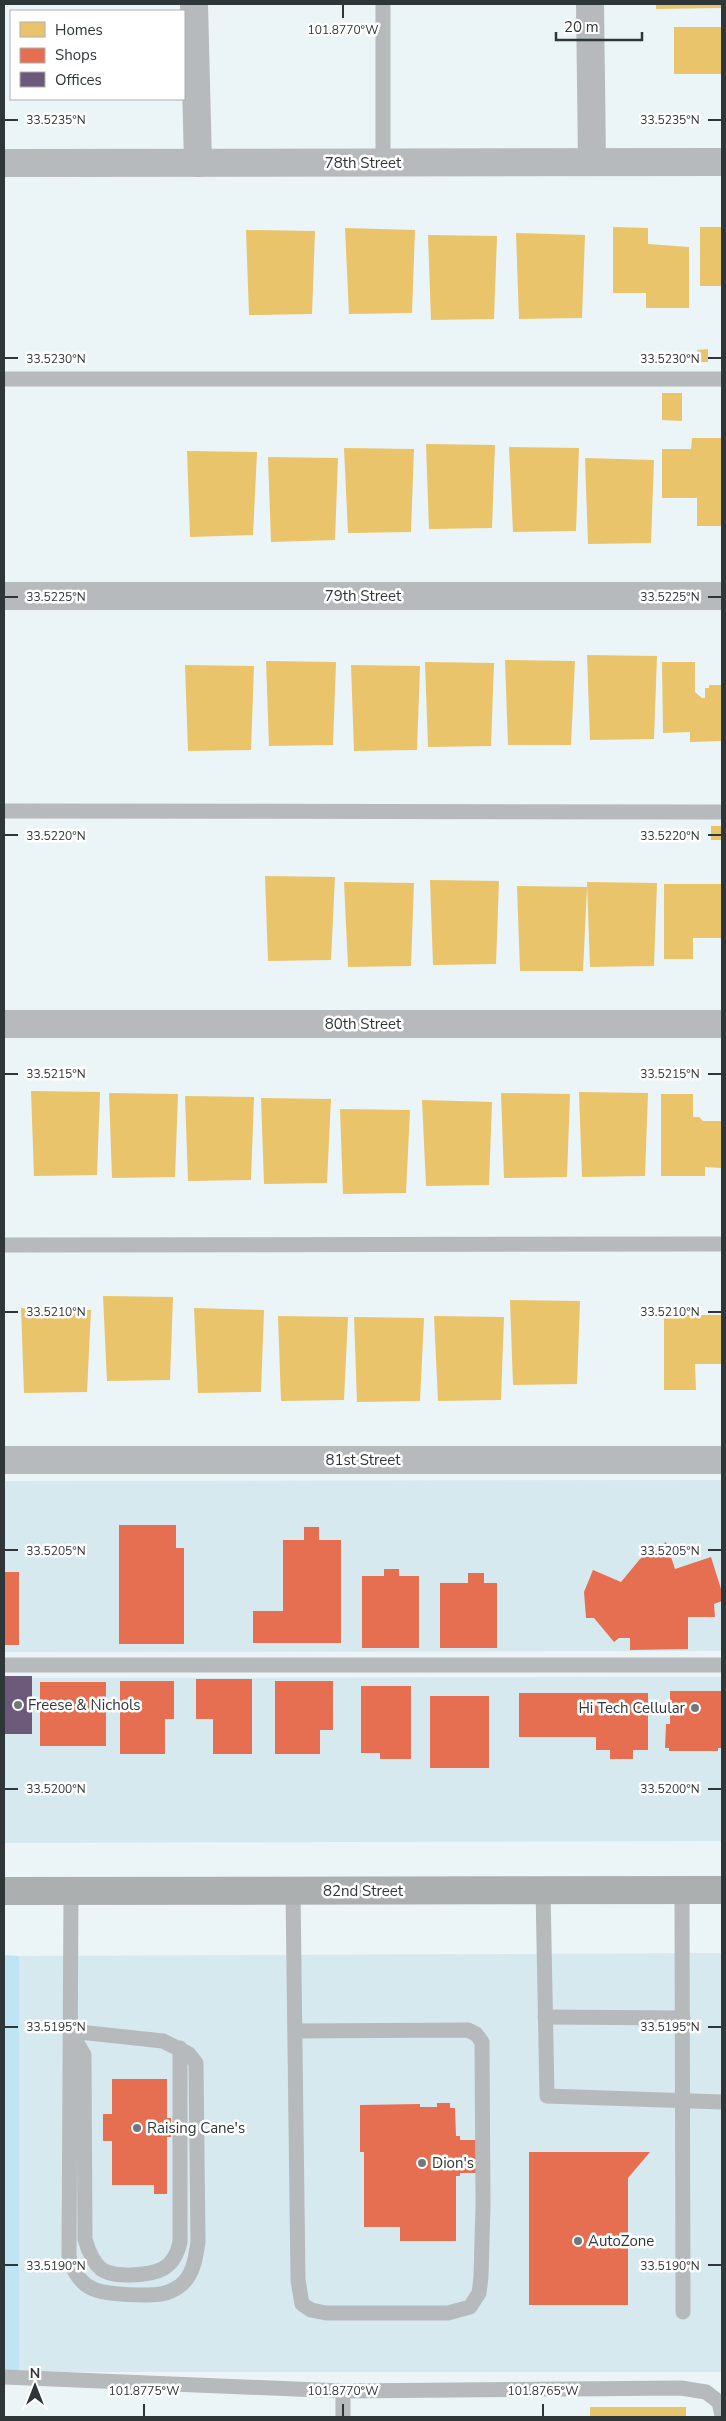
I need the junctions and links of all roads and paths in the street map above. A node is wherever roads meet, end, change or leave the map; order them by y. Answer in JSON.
{"nodes":[{"id":1,"x":194,"y":4,"type":"edge"},
{"id":2,"x":383,"y":4,"type":"edge"},
{"id":3,"x":590,"y":4,"type":"edge"},
{"id":4,"x":592,"y":162,"type":"junction"},
{"id":5,"x":722,"y":162,"type":"edge"},
{"id":6,"x":4,"y":163,"type":"edge"},
{"id":7,"x":198,"y":163,"type":"junction"},
{"id":8,"x":383,"y":163,"type":"junction"},
{"id":9,"x":722,"y":378,"type":"edge"},
{"id":10,"x":4,"y":379,"type":"edge"},
{"id":11,"x":4,"y":596,"type":"edge"},
{"id":12,"x":722,"y":596,"type":"edge"},
{"id":13,"x":4,"y":811,"type":"edge"},
{"id":14,"x":722,"y":812,"type":"edge"},
{"id":15,"x":4,"y":1024,"type":"edge"},
{"id":16,"x":722,"y":1024,"type":"edge"},
{"id":17,"x":722,"y":1244,"type":"edge"},
{"id":18,"x":4,"y":1245,"type":"edge"},
{"id":19,"x":4,"y":1460,"type":"edge"},
{"id":20,"x":722,"y":1460,"type":"edge"},
{"id":21,"x":722,"y":1664,"type":"edge"},
{"id":22,"x":4,"y":1665,"type":"edge"},
{"id":23,"x":543,"y":1890,"type":"junction"},
{"id":24,"x":722,"y":1890,"type":"edge"},
{"id":25,"x":4,"y":1891,"type":"edge"},
{"id":26,"x":71,"y":1891,"type":"junction"},
{"id":27,"x":293,"y":1891,"type":"junction"},
{"id":28,"x":682,"y":1891,"type":"junction"},
{"id":29,"x":545,"y":2017,"type":"junction"},
{"id":30,"x":683,"y":2018,"type":"junction"},
{"id":31,"x":70,"y":2031,"type":"junction"},
{"id":32,"x":295,"y":2031,"type":"junction"},
{"id":33,"x":180,"y":2048,"type":"junction"},
{"id":34,"x":684,"y":2100,"type":"junction"},
{"id":35,"x":722,"y":2102,"type":"edge"},
{"id":36,"x":683,"y":2312,"type":"dead end"},
{"id":37,"x":4,"y":2377,"type":"edge"},
{"id":38,"x":342,"y":2391,"type":"junction"},
{"id":39,"x":722,"y":2416,"type":"edge"},
{"id":40,"x":343,"y":2417,"type":"edge"}],
"edges":[{"from":1,"to":7,"type":"street"},
{"from":2,"to":8,"type":"lane"},
{"from":3,"to":4,"type":"street"},
{"from":4,"to":5,"type":"street","name":"78th Street"},
{"from":4,"to":8,"type":"street","name":"78th Street"},
{"from":6,"to":7,"type":"street","name":"78th Street"},
{"from":7,"to":8,"type":"street","name":"78th Street"},
{"from":9,"to":10,"type":"lane"},
{"from":11,"to":12,"type":"street","name":"79th Street"},
{"from":13,"to":14,"type":"lane"},
{"from":15,"to":16,"type":"street","name":"80th Street"},
{"from":17,"to":18,"type":"lane"},
{"from":19,"to":20,"type":"street","name":"81st Street"},
{"from":21,"to":22,"type":"lane"},
{"from":23,"to":27,"type":"main road","name":"82nd Street"},
{"from":23,"to":28,"type":"main road","name":"82nd Street"},
{"from":23,"to":29,"type":"lane"},
{"from":24,"to":28,"type":"main road","name":"82nd Street"},
{"from":25,"to":26,"type":"main road","name":"82nd Street"},
{"from":26,"to":27,"type":"main road","name":"82nd Street"},
{"from":26,"to":31,"type":"lane"},
{"from":27,"to":32,"type":"lane"},
{"from":28,"to":30,"type":"lane"},
{"from":29,"to":30,"type":"lane"},
{"from":29,"to":34,"type":"lane"},
{"from":30,"to":34,"type":"lane"},
{"from":31,"to":33,"type":"lane"},
{"from":31,"to":33,"type":"lane"},
{"from":31,"to":33,"type":"lane"},
{"from":32,"to":32,"type":"lane"},
{"from":34,"to":35,"type":"lane"},
{"from":34,"to":36,"type":"lane"},
{"from":37,"to":38,"type":"lane"},
{"from":38,"to":39,"type":"lane"},
{"from":38,"to":40,"type":"lane"}]}
